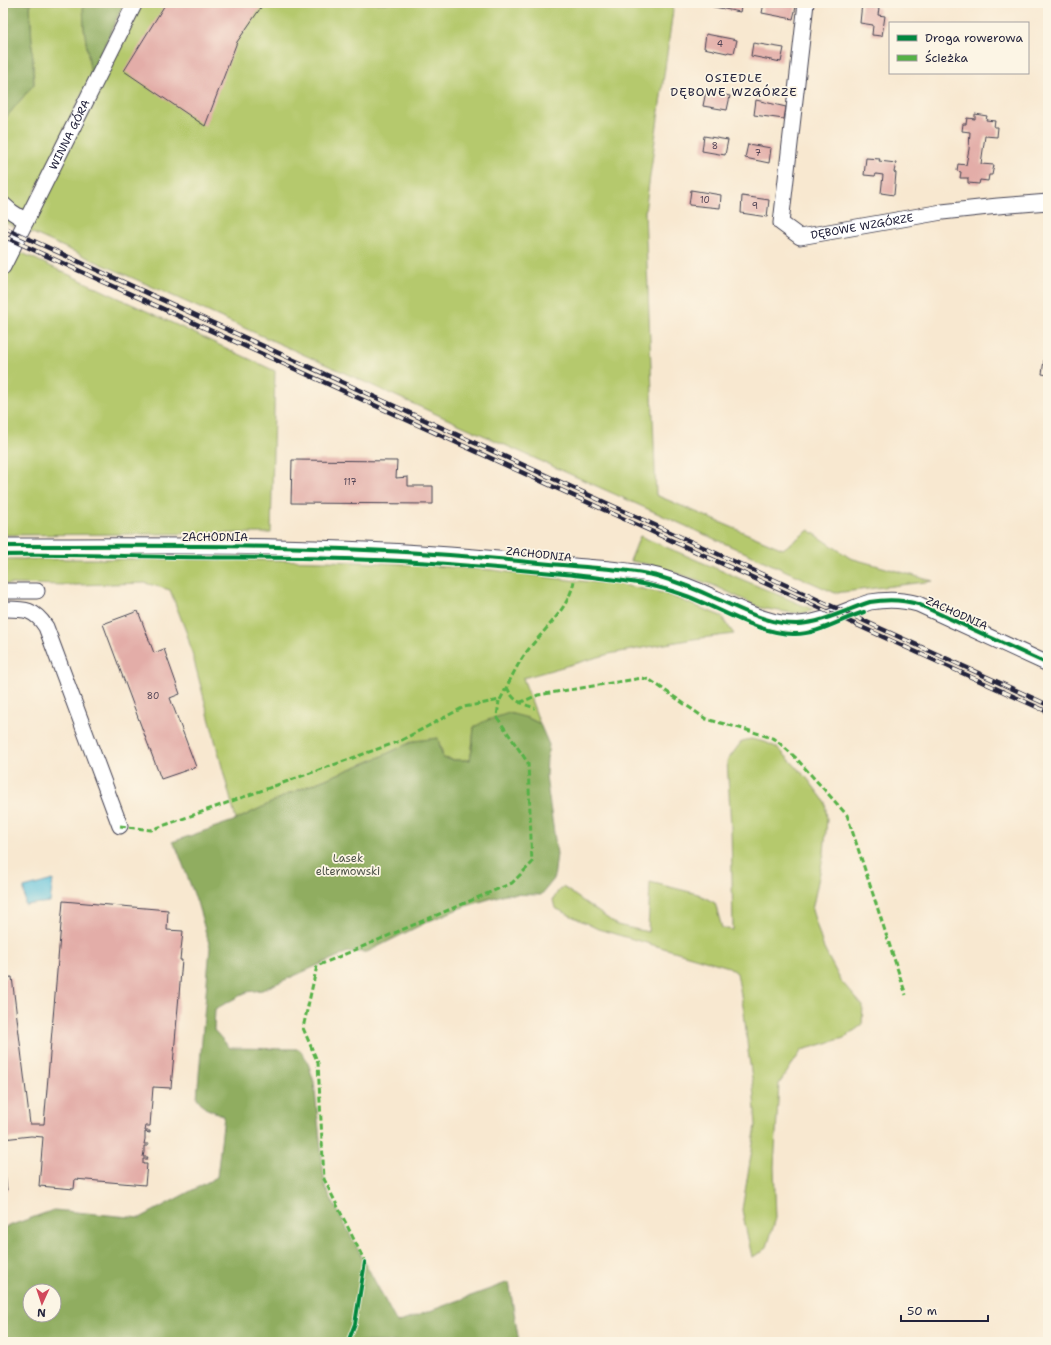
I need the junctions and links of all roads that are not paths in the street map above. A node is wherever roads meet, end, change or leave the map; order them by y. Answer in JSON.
{"nodes":[{"id":1,"x":135,"y":3,"type":"edge"},
{"id":2,"x":806,"y":3,"type":"edge"},
{"id":3,"x":1048,"y":202,"type":"edge"},
{"id":4,"x":3,"y":204,"type":"edge"},
{"id":5,"x":26,"y":221,"type":"junction"},
{"id":6,"x":3,"y":267,"type":"edge"},
{"id":7,"x":3,"y":546,"type":"edge"},
{"id":8,"x":3,"y":591,"type":"edge"},
{"id":9,"x":37,"y":592,"type":"dead end"},
{"id":10,"x":3,"y":609,"type":"edge"},
{"id":11,"x":1048,"y":664,"type":"edge"},
{"id":12,"x":120,"y":826,"type":"dead end"}],
"edges":[{"from":1,"to":5,"type":"street","name":"WINNA GÓRA"},
{"from":2,"to":3,"type":"street","name":"DĘBOWE WZGÓRZE"},
{"from":4,"to":5,"type":"street"},
{"from":5,"to":6,"type":"street","name":"WINNA GÓRA"},
{"from":7,"to":11,"type":"street","name":"ZACHODNIA"},
{"from":8,"to":9,"type":"street"},
{"from":10,"to":12,"type":"street"}]}
